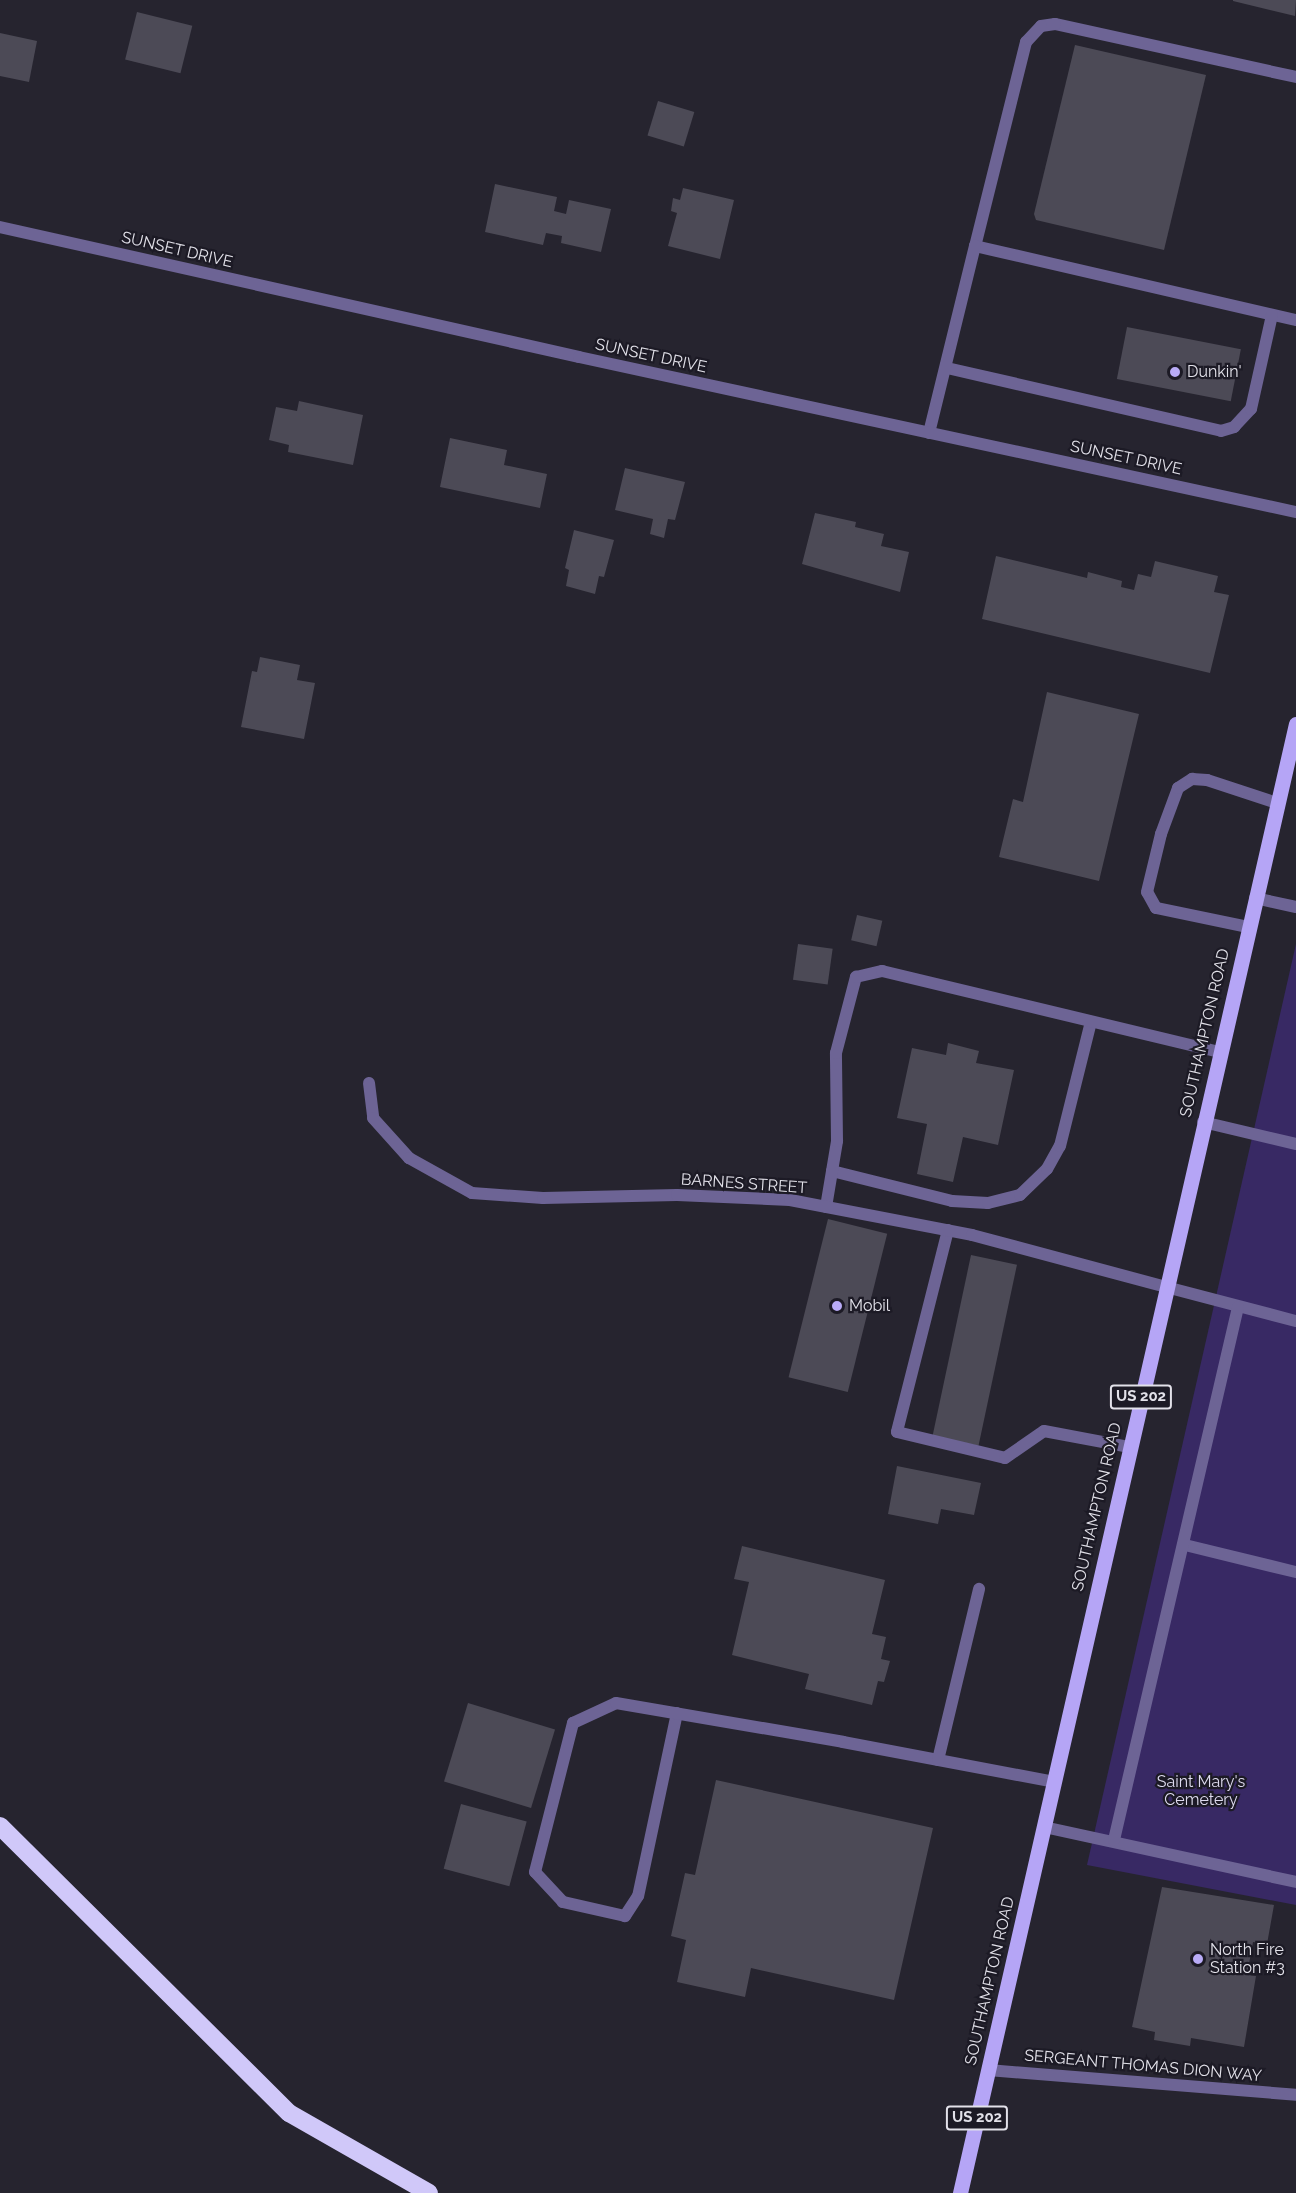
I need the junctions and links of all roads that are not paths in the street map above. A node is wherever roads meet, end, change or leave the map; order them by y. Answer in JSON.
{"nodes":[{"id":1,"x":1296,"y":77,"type":"edge"},
{"id":2,"x":0,"y":226,"type":"edge"},
{"id":3,"x":975,"y":246,"type":"junction"},
{"id":4,"x":1272,"y":315,"type":"junction"},
{"id":5,"x":1296,"y":321,"type":"edge"},
{"id":6,"x":947,"y":368,"type":"junction"},
{"id":7,"x":929,"y":433,"type":"junction"},
{"id":8,"x":1296,"y":512,"type":"edge"},
{"id":9,"x":1296,"y":724,"type":"edge"},
{"id":10,"x":1277,"y":804,"type":"junction"},
{"id":11,"x":1255,"y":898,"type":"junction"},
{"id":12,"x":1296,"y":907,"type":"edge"},
{"id":13,"x":1248,"y":927,"type":"junction"},
{"id":14,"x":1091,"y":1023,"type":"junction"},
{"id":15,"x":1219,"y":1052,"type":"junction"},
{"id":16,"x":369,"y":1083,"type":"dead end"},
{"id":17,"x":1203,"y":1122,"type":"junction"},
{"id":18,"x":1296,"y":1144,"type":"edge"},
{"id":19,"x":832,"y":1171,"type":"junction"},
{"id":20,"x":826,"y":1207,"type":"junction"},
{"id":21,"x":948,"y":1230,"type":"junction"},
{"id":22,"x":1166,"y":1287,"type":"junction"},
{"id":23,"x":1238,"y":1307,"type":"junction"},
{"id":24,"x":1296,"y":1321,"type":"edge"},
{"id":25,"x":1129,"y":1447,"type":"junction"},
{"id":26,"x":1185,"y":1545,"type":"junction"},
{"id":27,"x":1296,"y":1572,"type":"edge"},
{"id":28,"x":979,"y":1589,"type":"dead end"},
{"id":29,"x":677,"y":1713,"type":"junction"},
{"id":30,"x":938,"y":1760,"type":"junction"},
{"id":31,"x":1054,"y":1782,"type":"junction"},
{"id":32,"x":0,"y":1826,"type":"edge"},
{"id":33,"x":1044,"y":1827,"type":"junction"},
{"id":34,"x":1114,"y":1840,"type":"junction"},
{"id":35,"x":1296,"y":1882,"type":"edge"},
{"id":36,"x":988,"y":2070,"type":"junction"},
{"id":37,"x":1296,"y":2095,"type":"edge"},
{"id":38,"x":429,"y":2193,"type":"edge"},
{"id":39,"x":960,"y":2193,"type":"edge"}],
"edges":[{"from":1,"to":3,"type":"street"},
{"from":2,"to":7,"type":"street","name":"SUNSET DRIVE"},
{"from":3,"to":4,"type":"street"},
{"from":3,"to":6,"type":"street"},
{"from":4,"to":5,"type":"street"},
{"from":4,"to":6,"type":"street"},
{"from":6,"to":7,"type":"street"},
{"from":7,"to":8,"type":"street","name":"SUNSET DRIVE"},
{"from":9,"to":10,"type":"main road","name":"SOUTHAMPTON ROAD","number":"US 202"},
{"from":10,"to":11,"type":"main road","name":"SOUTHAMPTON ROAD","number":"US 202"},
{"from":10,"to":13,"type":"street"},
{"from":11,"to":12,"type":"street"},
{"from":11,"to":13,"type":"main road","name":"SOUTHAMPTON ROAD","number":"US 202"},
{"from":13,"to":15,"type":"main road","name":"SOUTHAMPTON ROAD","number":"US 202"},
{"from":14,"to":15,"type":"street"},
{"from":14,"to":19,"type":"street"},
{"from":14,"to":19,"type":"street"},
{"from":15,"to":17,"type":"main road","name":"SOUTHAMPTON ROAD","number":"US 202"},
{"from":16,"to":20,"type":"street","name":"BARNES STREET"},
{"from":17,"to":18,"type":"street"},
{"from":17,"to":22,"type":"main road","name":"SOUTHAMPTON ROAD","number":"US 202"},
{"from":19,"to":20,"type":"street"},
{"from":20,"to":21,"type":"street","name":"BARNES STREET"},
{"from":21,"to":22,"type":"street","name":"BARNES STREET"},
{"from":21,"to":25,"type":"street"},
{"from":22,"to":23,"type":"street","name":"BARNES STREET"},
{"from":22,"to":25,"type":"main road","name":"SOUTHAMPTON ROAD","number":"US 202"},
{"from":23,"to":24,"type":"street","name":"BARNES STREET"},
{"from":23,"to":26,"type":"street"},
{"from":25,"to":31,"type":"main road","name":"SOUTHAMPTON ROAD","number":"US 202"},
{"from":26,"to":27,"type":"street"},
{"from":26,"to":34,"type":"street"},
{"from":28,"to":30,"type":"street"},
{"from":29,"to":29,"type":"street"},
{"from":29,"to":30,"type":"street"},
{"from":30,"to":31,"type":"street"},
{"from":31,"to":33,"type":"main road","name":"SOUTHAMPTON ROAD","number":"US 202"},
{"from":32,"to":38,"type":"highway"},
{"from":33,"to":34,"type":"street"},
{"from":33,"to":36,"type":"main road","name":"SOUTHAMPTON ROAD","number":"US 202"},
{"from":34,"to":35,"type":"street"},
{"from":36,"to":37,"type":"street","name":"SERGEANT THOMAS DION WAY"},
{"from":36,"to":39,"type":"main road","name":"SOUTHAMPTON ROAD","number":"US 202"}]}
